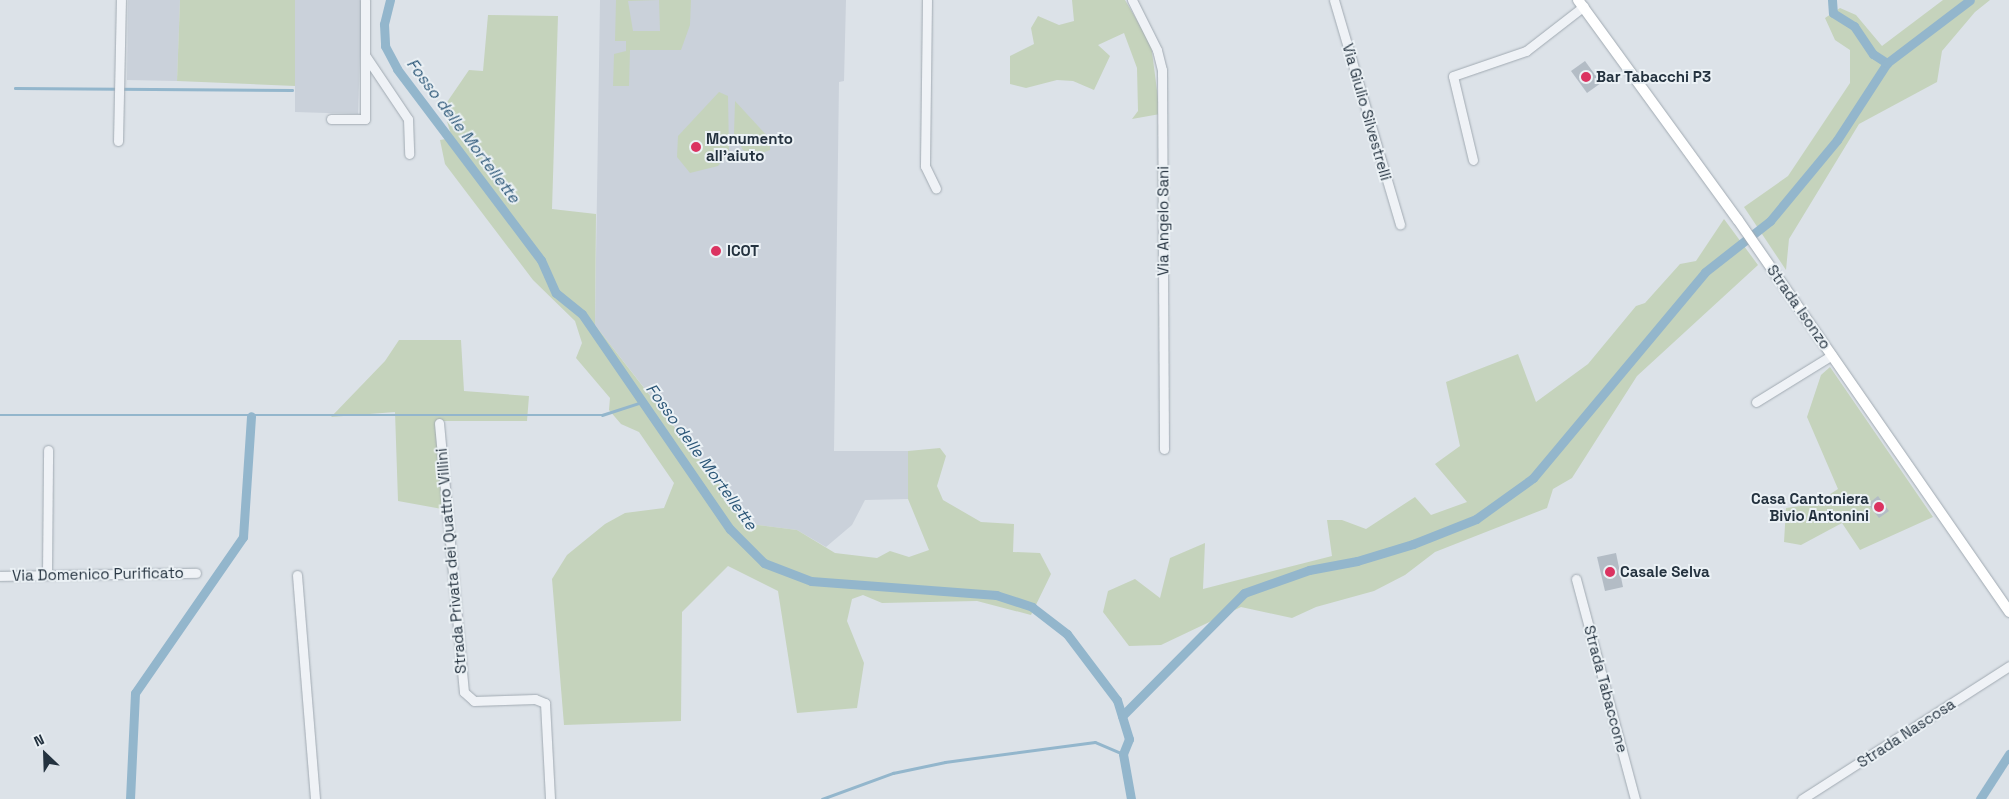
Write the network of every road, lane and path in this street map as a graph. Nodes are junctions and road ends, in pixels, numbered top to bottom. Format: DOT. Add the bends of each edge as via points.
graph roads {
  1 [pos="121,0"];
  2 [pos="366,0"];
  3 [pos="928,0"];
  4 [pos="1132,0"];
  5 [pos="1334,0"];
  6 [pos="1581,2"];
  7 [pos="365,54"];
  8 [pos="331,118"];
  9 [pos="118,141"];
  10 [pos="409,154"];
  11 [pos="1473,160"];
  12 [pos="936,189"];
  13 [pos="1400,224"];
  14 [pos="1832,355"];
  15 [pos="1756,402"];
  16 [pos="439,423"];
  17 [pos="1164,449"];
  18 [pos="48,450"];
  19 [pos="196,573"];
  20 [pos="47,575"];
  21 [pos="297,575"];
  22 [pos="0,576"];
  23 [pos="1576,579"];
  24 [pos="2009,612"];
  25 [pos="2009,666"];
  26 [pos="315,799"];
  27 [pos="550,799"];
  28 [pos="1635,799"];
  29 [pos="1802,799"];
  1 -- 9 [label="street"];
  2 -- 7 [label="street"];
  3 -- 12 [label="street" via="925,166"];
  4 -- 17 [label="street, Via Angelo Sani" via="1155,44 1162,70"];
  5 -- 13 [label="street, Via Giulio Silvestrelli"];
  6 -- 11 [label="street" via="1526,51 1453,76"];
  6 -- 14 [label="main road, Strada Isonzo"];
  7 -- 8 [label="street" via="365,119"];
  7 -- 10 [label="street" via="408,119"];
  14 -- 15 [label="street"];
  14 -- 24 [label="main road, Strada Isonzo"];
  16 -- 27 [label="street, Strada Privata dei Quattro Villini" via="463,689 467,698 538,699 546,703"];
  18 -- 20 [label="street"];
  19 -- 20 [label="street, Via Domenico Purificato"];
  20 -- 22 [label="street, Via Domenico Purificato"];
  21 -- 26 [label="street"];
  23 -- 28 [label="street, Strada Tabaccone"];
  25 -- 29 [label="street, Strada Nascosa"];
}
